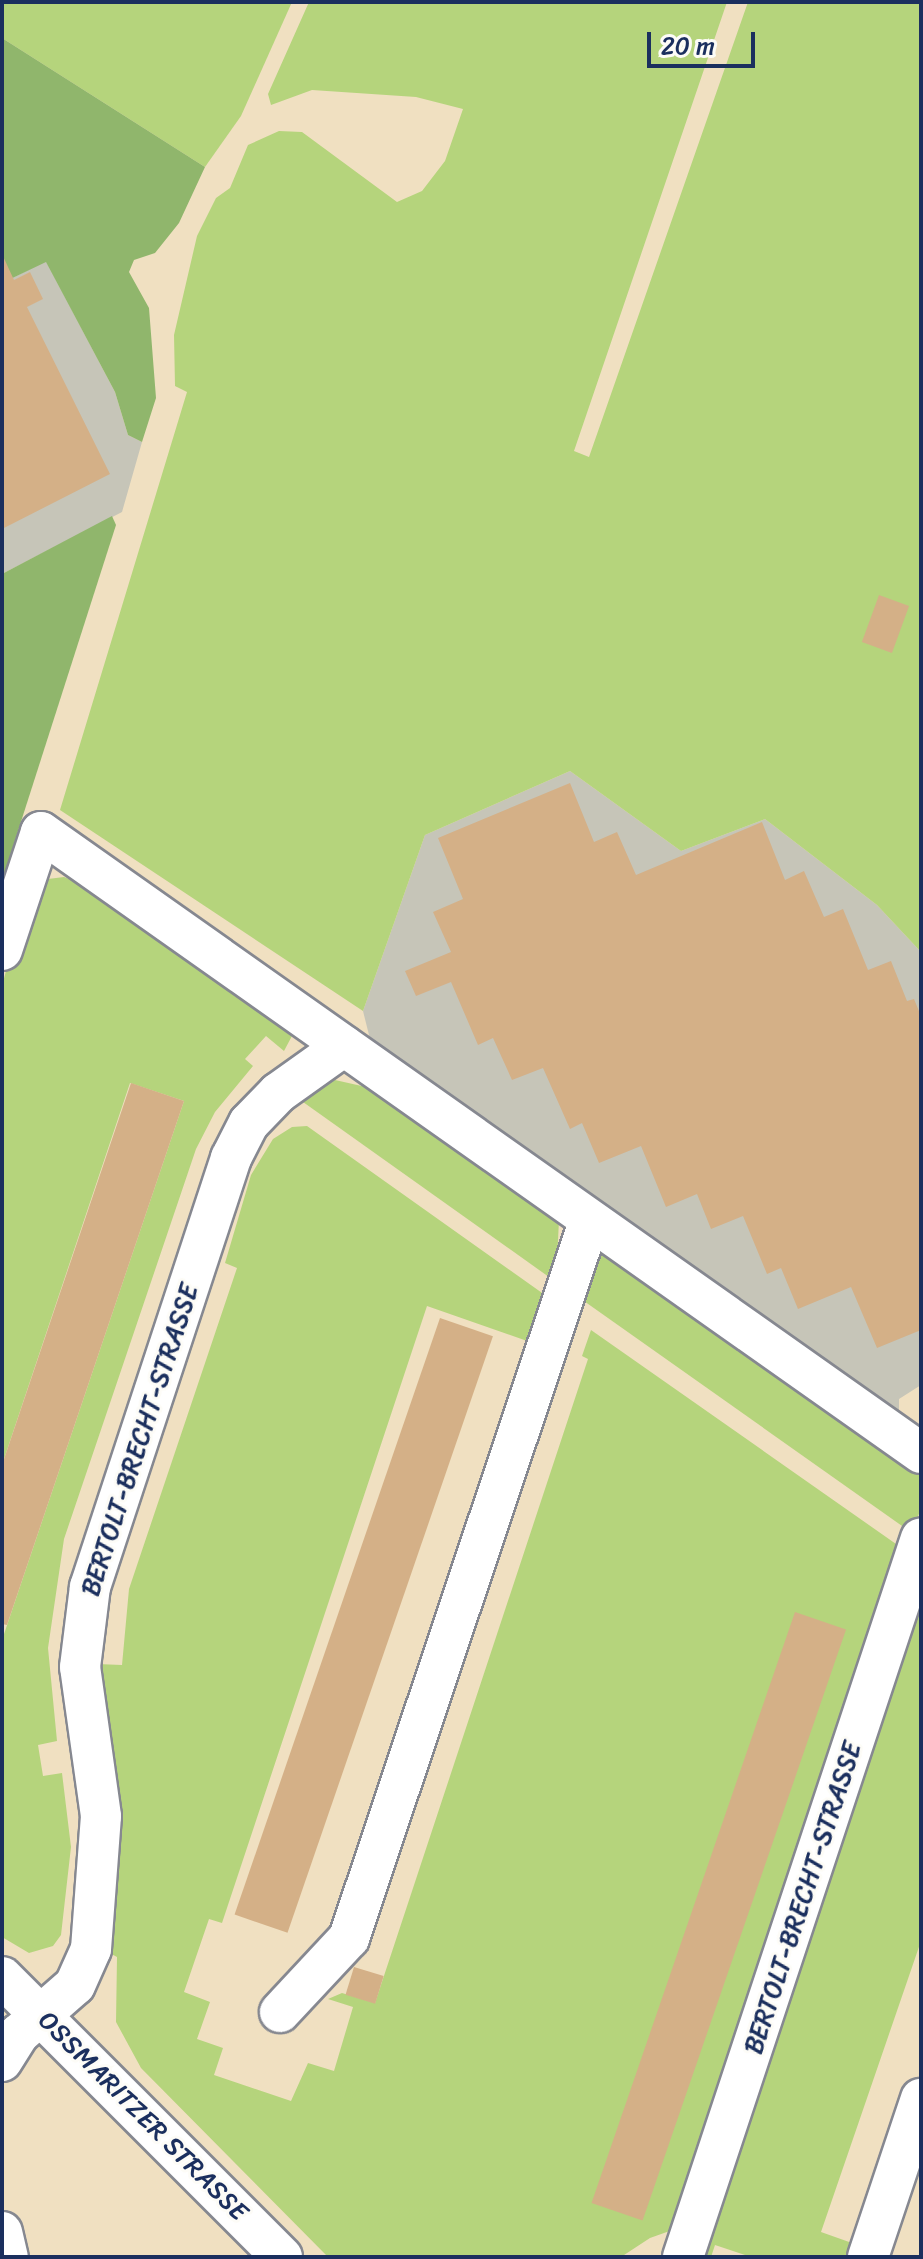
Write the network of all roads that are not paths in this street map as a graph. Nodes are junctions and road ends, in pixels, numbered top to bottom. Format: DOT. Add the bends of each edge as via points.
graph roads {
  1 [pos="2,950"];
  2 [pos="344,1046"];
  3 [pos="589,1222"];
  4 [pos="921,1453"];
  5 [pos="921,1538"];
  6 [pos="2,1977"];
  7 [pos="280,2012"];
  8 [pos="42,2015"];
  9 [pos="2,2061"];
  10 [pos="921,2099"];
  11 [pos="2,2232"];
  12 [pos="8,2257"];
  13 [pos="282,2257"];
  14 [pos="683,2257"];
  15 [pos="868,2257"];
  1 -- 2 [label="street" via="41,832"];
  2 -- 3 [label="street"];
  2 -- 8 [label="street, BERTOLT-BRECHT-STRASSE" via="278,1093 249,1123 231,1158 90,1587 80,1667 101,1816 91,1949 75,1985"];
  3 -- 4 [label="street"];
  3 -- 7 [label="street" via="349,1938"];
  5 -- 14 [label="street, BERTOLT-BRECHT-STRASSE"];
  6 -- 8 [label="street, OSSMARITZER STRASSE"];
  8 -- 9 [label="street, BERTOLT-BRECHT-STRASSE" via="19,2034"];
  8 -- 13 [label="street, OSSMARITZER STRASSE"];
  10 -- 15 [label="street"];
  11 -- 12 [label="street"];
}
